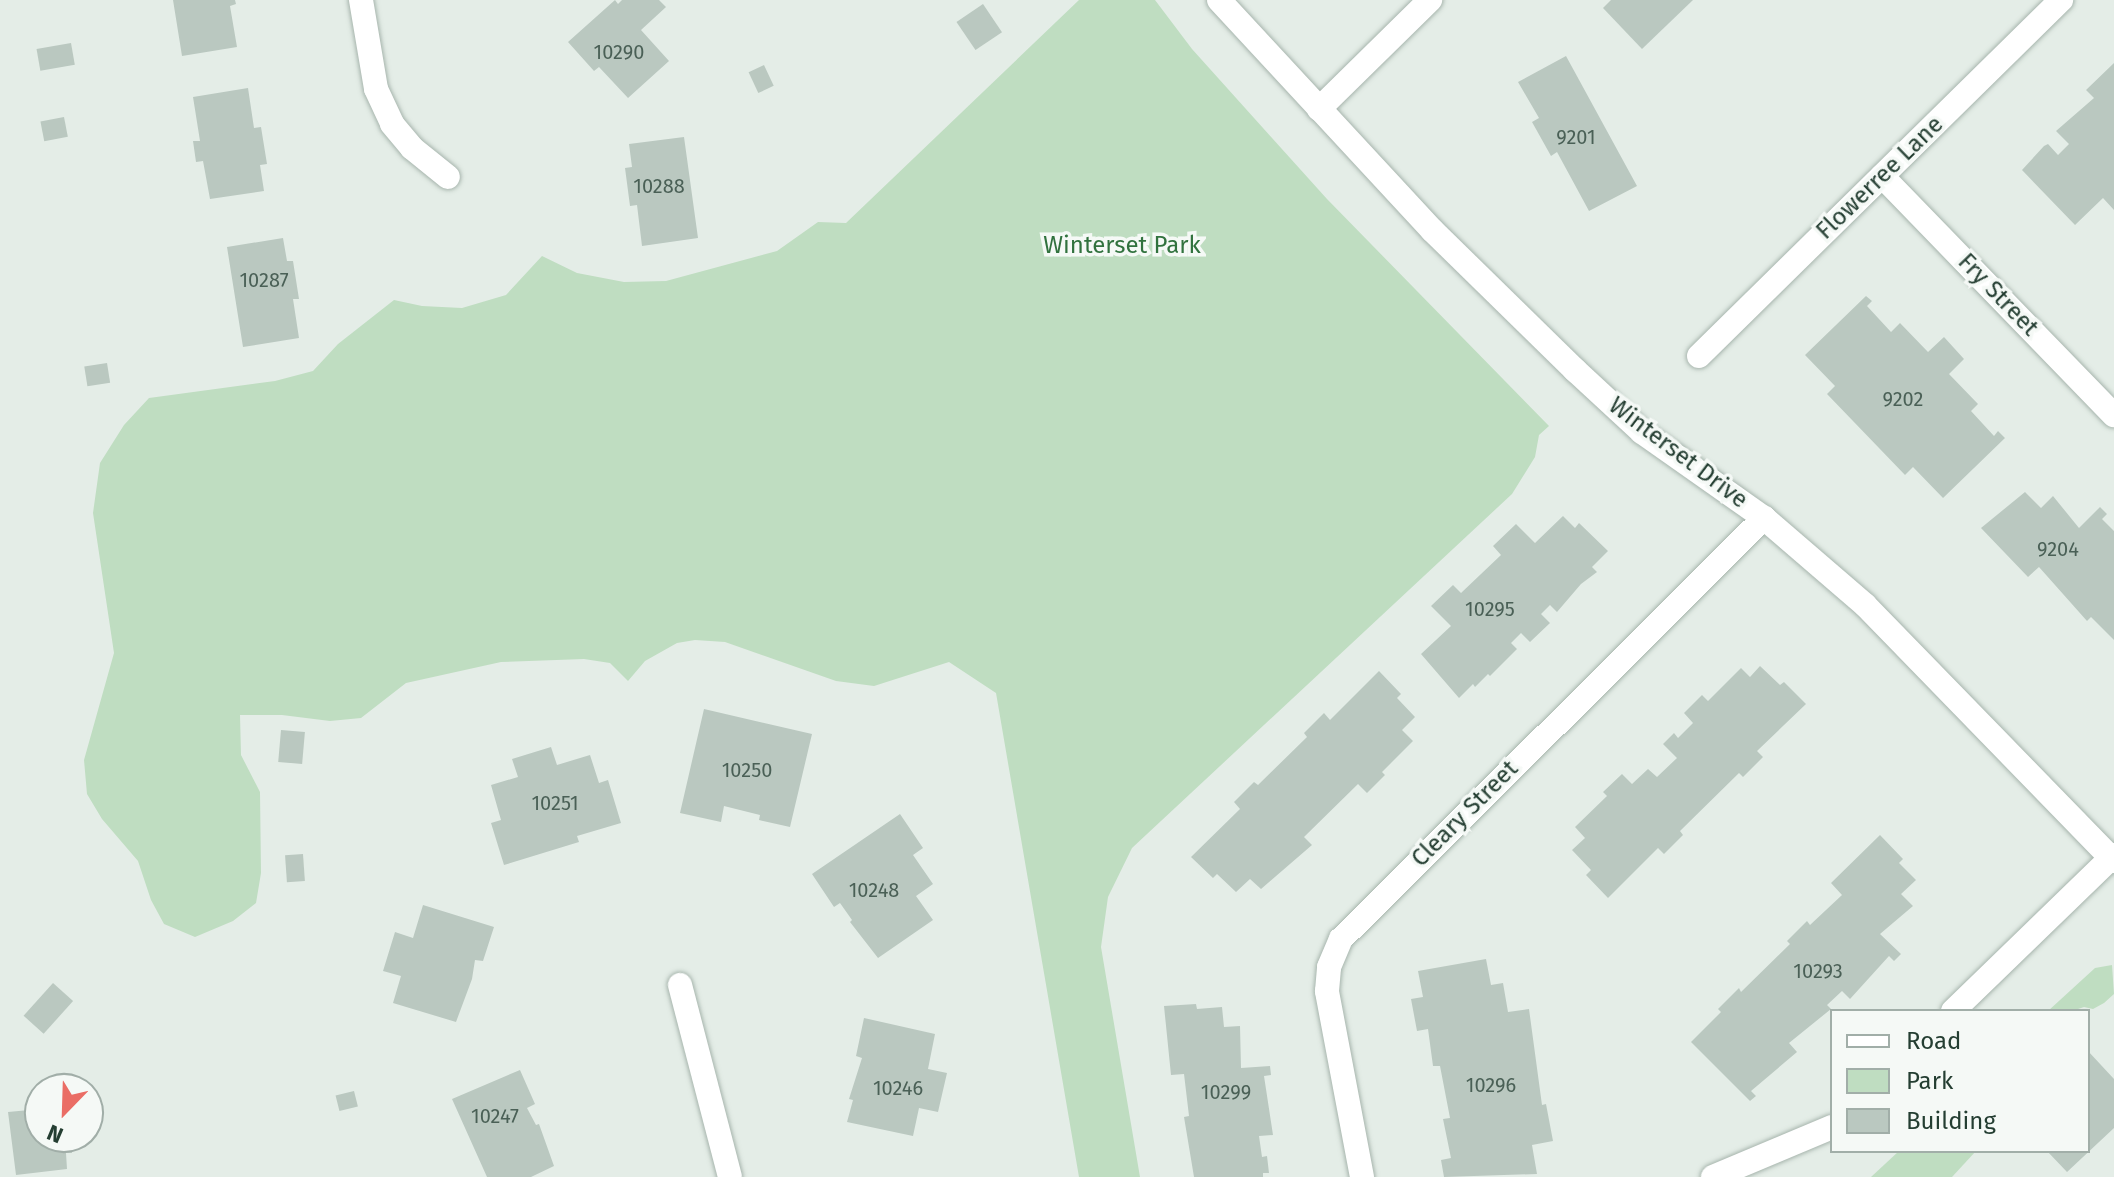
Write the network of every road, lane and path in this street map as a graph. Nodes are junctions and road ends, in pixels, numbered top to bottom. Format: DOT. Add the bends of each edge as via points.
graph roads {
  1 [pos="361,0"];
  2 [pos="1219,0"];
  3 [pos="1430,0"];
  4 [pos="2061,0"];
  5 [pos="1319,109"];
  6 [pos="1882,176"];
  7 [pos="448,177"];
  8 [pos="1699,356"];
  9 [pos="2114,415"];
  10 [pos="1764,518"];
  11 [pos="2113,858"];
  12 [pos="680,985"];
  13 [pos="1955,1009"];
  14 [pos="1830,1128"];
  15 [pos="730,1177"];
  16 [pos="1362,1177"];
  17 [pos="1713,1177"];
  1 -- 7 [label="street" via="376,89 392,124"];
  2 -- 5 [label="street, Winterset Drive"];
  3 -- 5 [label="street"];
  4 -- 6 [label="street, Flowerree Lane"];
  5 -- 10 [label="street, Winterset Drive" via="1433,231 1630,421"];
  6 -- 8 [label="street, Flowerree Lane"];
  6 -- 9 [label="street, Fry Street"];
  10 -- 11 [label="street, Winterset Drive" via="1865,605"];
  10 -- 16 [label="street, Cleary Street" via="1337,946 1327,991"];
  11 -- 13 [label="street"];
  12 -- 15 [label="street"];
  14 -- 17 [label="street"];
}
